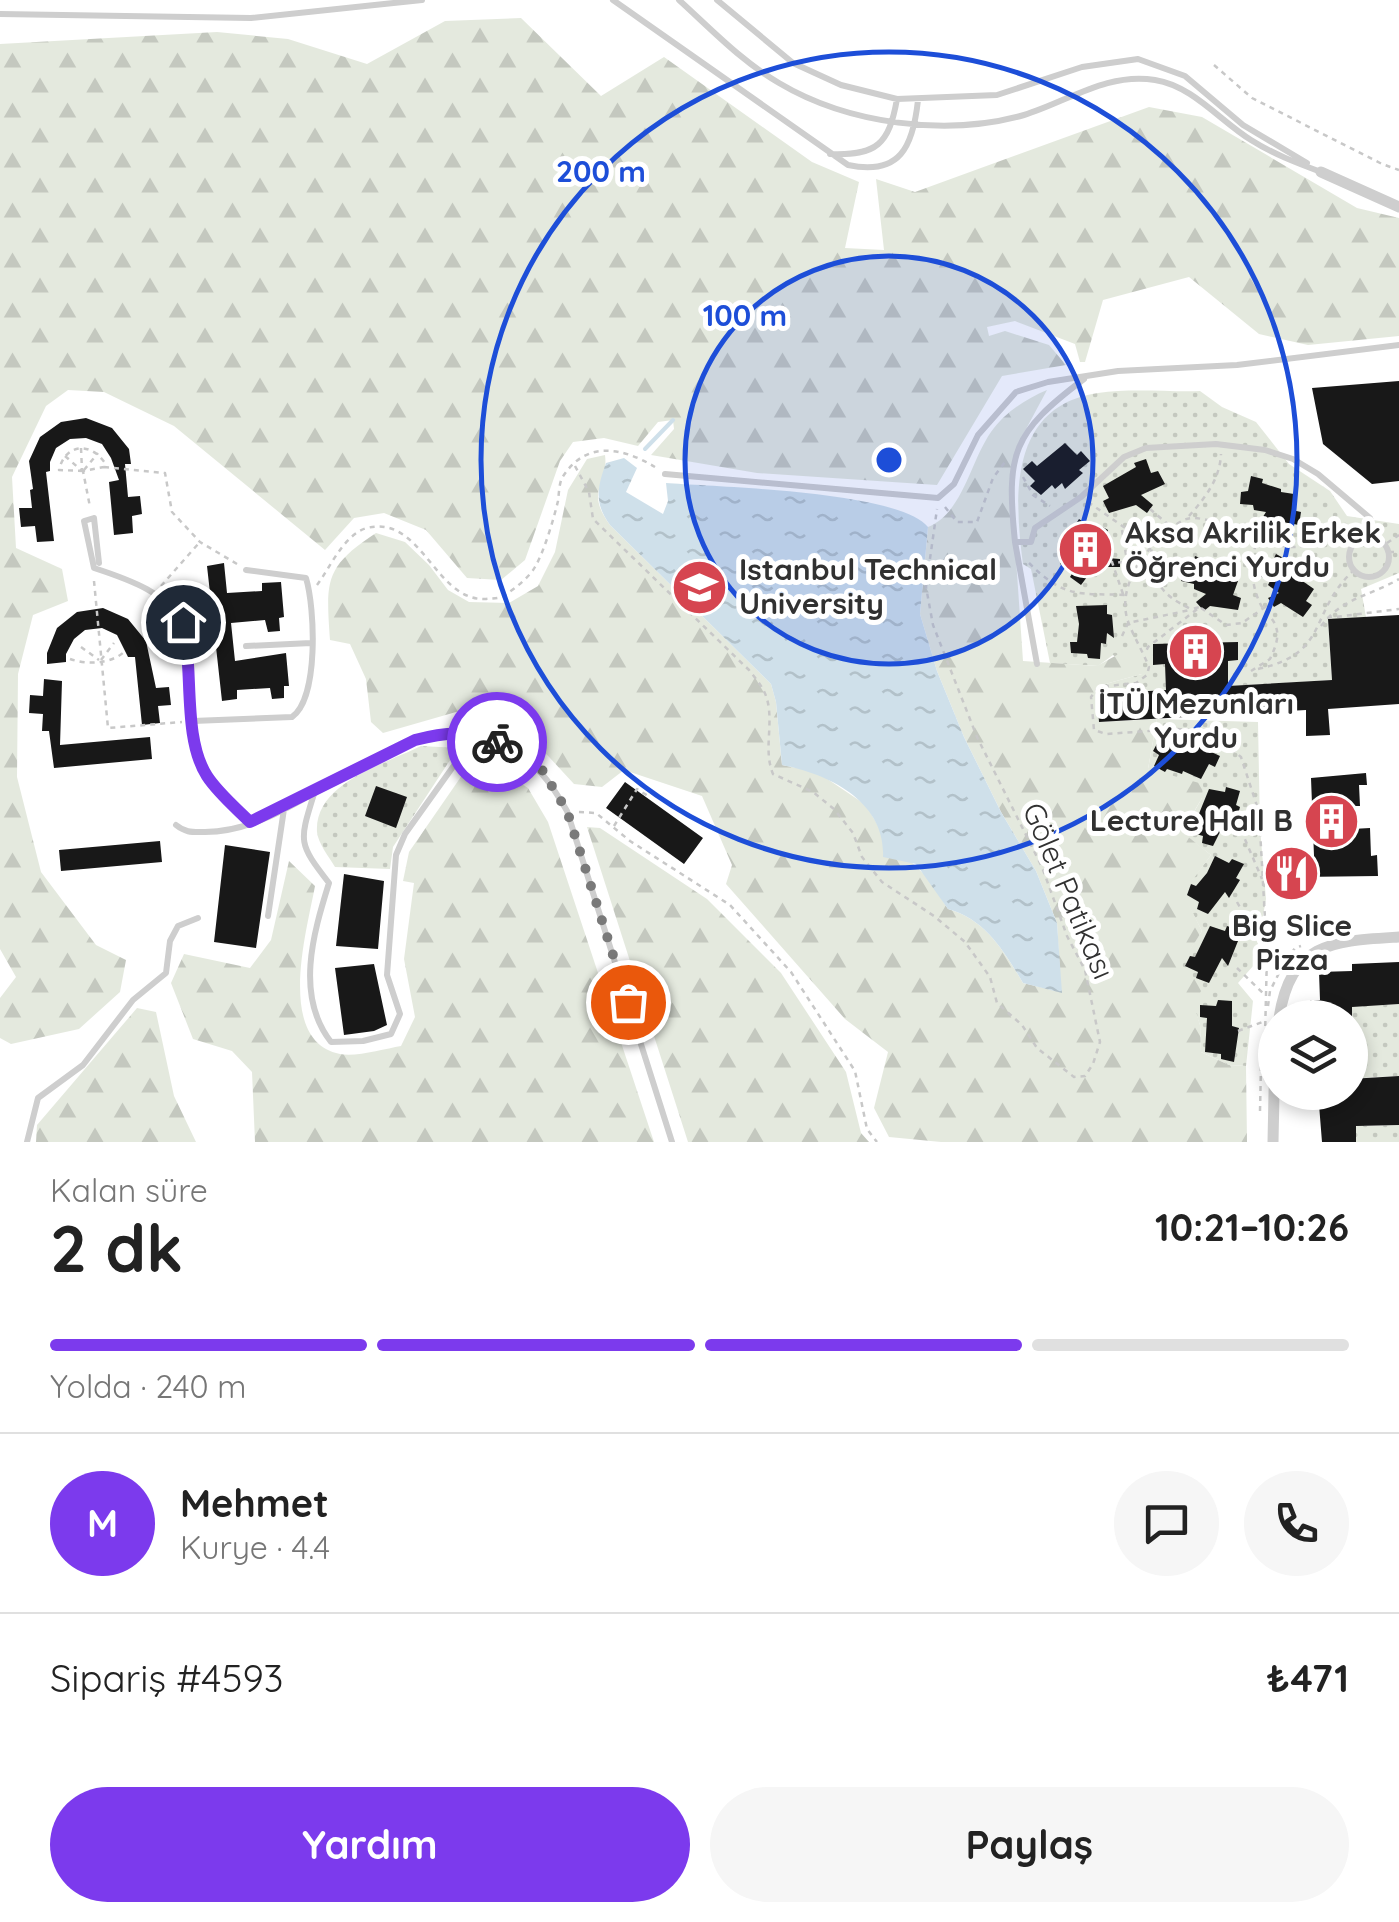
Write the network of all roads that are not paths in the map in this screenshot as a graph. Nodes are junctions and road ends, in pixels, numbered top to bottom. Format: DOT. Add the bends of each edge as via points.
graph roads {
  1 [pos="422,0"];
  2 [pos="613,0"];
  3 [pos="679,0"];
  4 [pos="717,0"];
  5 [pos="0,14"];
  6 [pos="897,99"];
  7 [pos="918,100"];
  8 [pos="893,122"];
  9 [pos="915,125"];
  10 [pos="829,154"];
  11 [pos="1321,172"];
  12 [pos="1399,207"];
  13 [pos="1399,345"];
  14 [pos="1085,378"];
  15 [pos="665,474"];
  16 [pos="1377,538"];
  17 [pos="1015,542"];
  18 [pos="96,565"];
  19 [pos="246,570"];
  20 [pos="311,643"];
  21 [pos="246,646"];
  22 [pos="1037,664"];
  23 [pos="193,720"];
  24 [pos="475,736"];
  25 [pos="315,792"];
  26 [pos="284,808"];
  27 [pos="250,822"];
  28 [pos="176,825"];
  29 [pos="268,916"];
  30 [pos="198,918"];
  31 [pos="1399,937"];
  32 [pos="1282,1000"];
  33 [pos="1272,1110"];
  34 [pos="26,1142"];
  35 [pos="672,1142"];
  36 [pos="1273,1142"];
  1 -- 5 [label="lane" via="251,18"];
  2 -- 10 [label="lane"];
  3 -- 8 [label="lane" via="781,85"];
  4 -- 6 [label="lane" via="793,62 841,85"];
  6 -- 7 [label="lane"];
  6 -- 8 [label="lane"];
  7 -- 9 [label="lane"];
  7 -- 11 [label="lane" via="997,95 1082,67 1138,59 1185,76 1243,125"];
  8 -- 9 [label="lane"];
  8 -- 10 [label="lane" via="872,150"];
  9 -- 10 [label="lane" via="904,150 883,166 868,169"];
  9 -- 11 [label="lane" via="1001,120 1106,82 1155,80 1179,88 1252,140"];
  11 -- 12 [label="street"];
  13 -- 14 [label="lane"];
  14 -- 15 [label="lane" via="1016,392 978,435 954,484 938,498"];
  14 -- 17 [label="lane" via="1044,409 1018,444 1011,500"];
  16 -- 16 [label="lane" via="1387,548 1388,566 1365,577 1354,570 1349,552 1362,538"];
  16 -- 17 [label="lane" via="1370,518 1306,466 1266,450 1216,444 1146,448 1124,457 1035,528 1031,542"];
  17 -- 22 [label="lane"];
  18 -- 18 [label="lane" via="94,518 84,522"];
  18 -- 23 [label="lane" via="164,599 183,622"];
  19 -- 20 [label="lane" via="306,578"];
  20 -- 21 [label="lane"];
  20 -- 23 [label="lane" via="308,695 292,717"];
  23 -- 27 [label="lane" via="208,778"];
  24 -- 25 [label="lane" via="442,733 415,740"];
  24 -- 25 [label="lane" via="396,855 387,975 400,1014 391,1034 331,1042 319,1028 311,945 329,883 304,850"];
  24 -- 35 [label="lane" via="541,768 567,811"];
  25 -- 26 [label="lane"];
  26 -- 27 [label="lane"];
  26 -- 29 [label="lane"];
  27 -- 28 [label="lane" via="215,832"];
  30 -- 34 [label="lane" via="178,926 166,973 133,1000 83,1064 38,1098"];
  31 -- 32 [label="street" via="1326,945 1296,969"];
  33 -- 36 [label="street"];
}
